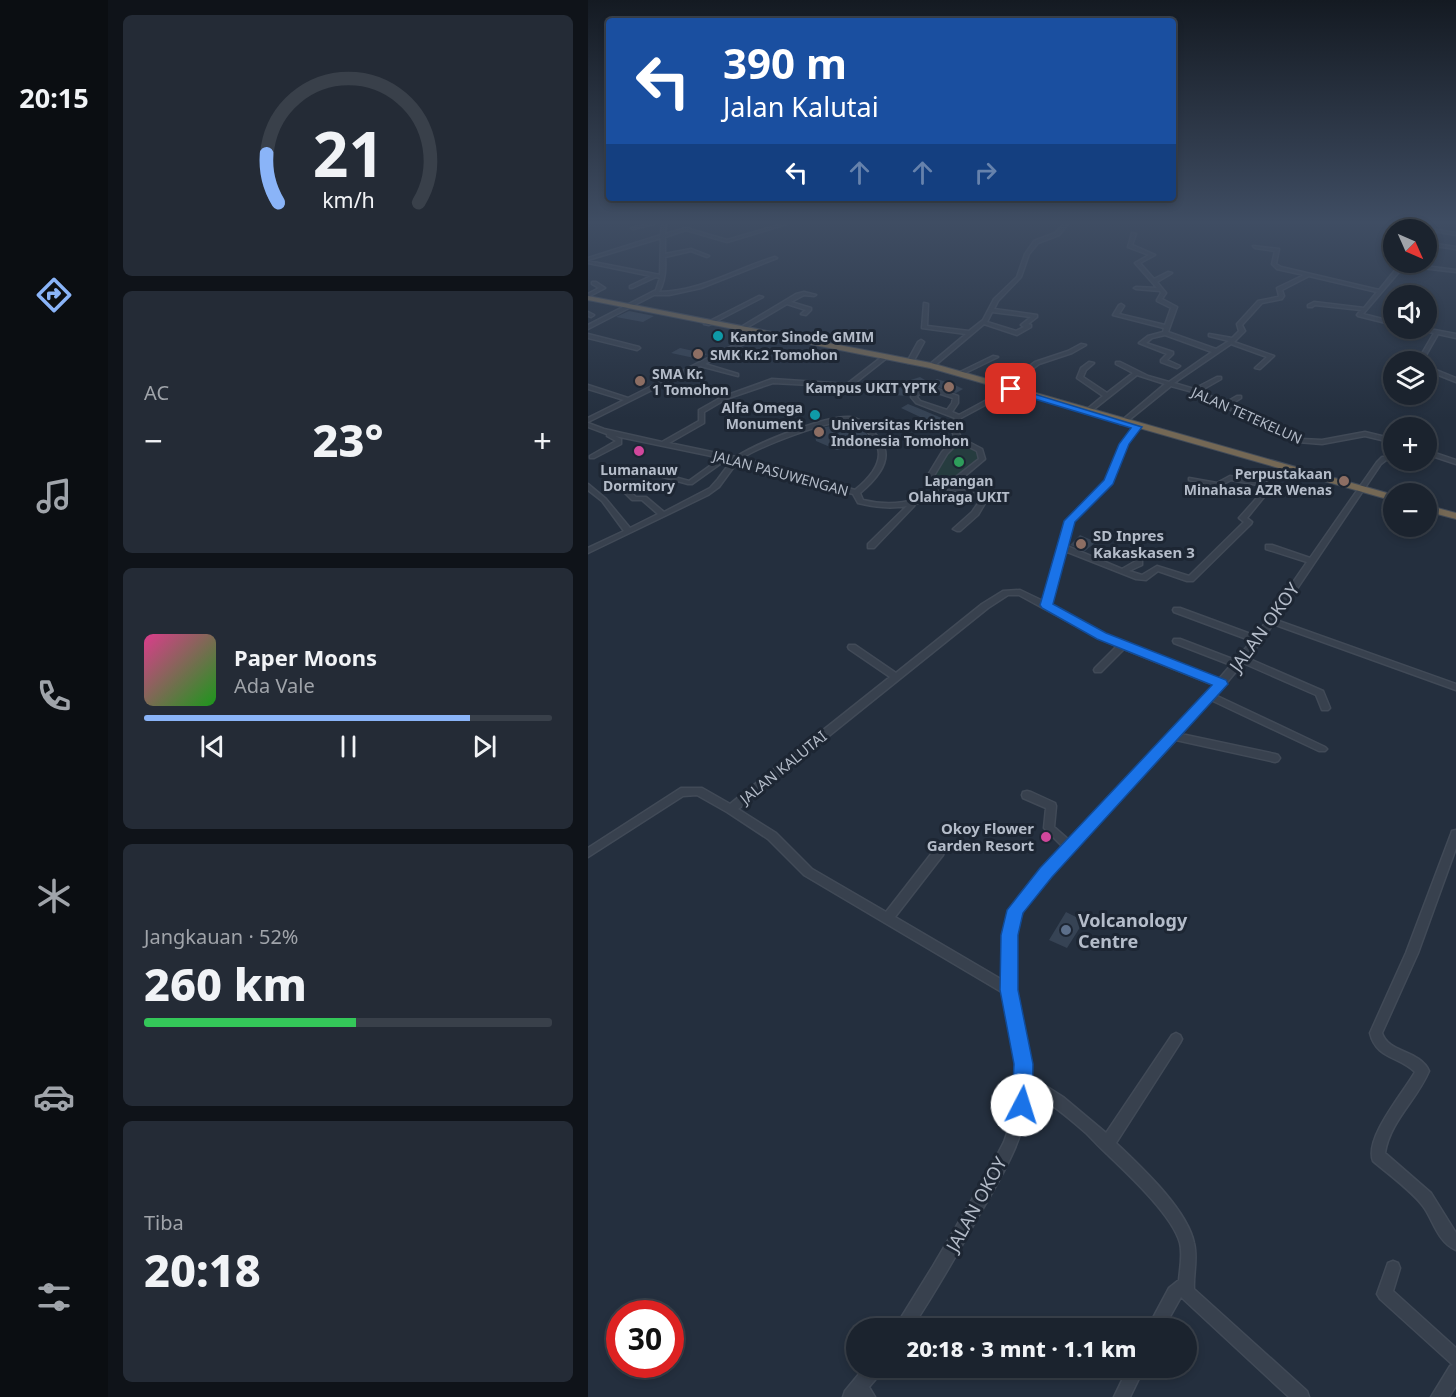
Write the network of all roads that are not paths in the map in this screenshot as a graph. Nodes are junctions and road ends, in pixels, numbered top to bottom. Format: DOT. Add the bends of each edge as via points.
graph roads {
  1 [pos="601,289"];
  2 [pos="659,289"];
  3 [pos="691,289"];
  4 [pos="1007,289"];
  5 [pos="1151,289"];
  6 [pos="1279,289"];
  7 [pos="1373,289"];
  8 [pos="1161,290"];
  9 [pos="1380,291"];
  10 [pos="656,294"];
  11 [pos="814,295"];
  12 [pos="588,297"];
  13 [pos="761,297"];
  14 [pos="787,302"];
  15 [pos="926,304"];
  16 [pos="1121,306"];
  17 [pos="1310,306"];
  18 [pos="627,308"];
  19 [pos="1363,309"];
  20 [pos="992,310"];
  21 [pos="804,314"];
  22 [pos="1383,321"];
  23 [pos="983,322"];
  24 [pos="707,324"];
  25 [pos="588,327"];
  26 [pos="739,330"];
  27 [pos="1165,330"];
  28 [pos="762,333"];
  29 [pos="970,333"];
  30 [pos="1437,334"];
  31 [pos="588,336"];
  32 [pos="1210,336"];
  33 [pos="1456,336"];
  34 [pos="1231,341"];
  35 [pos="921,342"];
  36 [pos="1083,345"];
  37 [pos="637,348"];
  38 [pos="1215,351"];
  39 [pos="885,357"];
  40 [pos="995,357"];
  41 [pos="910,362"];
  42 [pos="1091,363"];
  43 [pos="1118,363"];
  44 [pos="700,364"];
  45 [pos="931,366"];
  46 [pos="1178,366"];
  47 [pos="1258,368"];
  48 [pos="1437,372"];
  49 [pos="1136,373"];
  50 [pos="959,374"];
  51 [pos="736,375"];
  52 [pos="1220,378"];
  53 [pos="1456,380"];
  54 [pos="1171,384"];
  55 [pos="588,387"];
  56 [pos="1008,388"];
  57 [pos="1196,391"];
  58 [pos="1106,395"];
  59 [pos="1239,397"];
  60 [pos="627,399"];
  61 [pos="1226,405"];
  62 [pos="1087,412"];
  63 [pos="948,413"];
  64 [pos="959,417"];
  65 [pos="588,420"];
  66 [pos="1122,423"];
  67 [pos="588,425"];
  68 [pos="864,425"];
  69 [pos="1137,427"];
  70 [pos="602,431"];
  71 [pos="870,431"];
  72 [pos="1383,438"];
  73 [pos="958,439"];
  74 [pos="664,443"];
  75 [pos="1437,456"];
  76 [pos="592,457"];
  77 [pos="726,457"];
  78 [pos="737,459"];
  79 [pos="1383,459"];
  80 [pos="1456,462"];
  81 [pos="1286,467"];
  82 [pos="645,471"];
  83 [pos="1191,479"];
  84 [pos="1267,485"];
  85 [pos="588,486"];
  86 [pos="621,486"];
  87 [pos="947,486"];
  88 [pos="1361,489"];
  89 [pos="856,493"];
  90 [pos="1383,495"];
  91 [pos="912,505"];
  92 [pos="1437,511"];
  93 [pos="663,515"];
  94 [pos="1456,516"];
  95 [pos="957,529"];
  96 [pos="629,532"];
  97 [pos="871,546"];
  98 [pos="1063,547"];
  99 [pos="1269,547"];
  100 [pos="588,551"];
  101 [pos="1311,561"];
  102 [pos="1139,563"];
  103 [pos="1122,572"];
  104 [pos="1046,605"];
  105 [pos="1177,610"];
  106 [pos="1272,621"];
  107 [pos="1258,640"];
  108 [pos="1177,641"];
  109 [pos="1123,645"];
  110 [pos="852,647"];
  111 [pos="1239,662"];
  112 [pos="1098,670"];
  113 [pos="896,677"];
  114 [pos="1221,684"];
  115 [pos="1456,687"];
  116 [pos="1210,696"];
  117 [pos="1325,708"];
  118 [pos="1174,736"];
  119 [pos="1322,749"];
  120 [pos="1275,758"];
  121 [pos="1027,795"];
  122 [pos="731,809"];
  123 [pos="1456,834"];
  124 [pos="1070,847"];
  125 [pos="939,852"];
  126 [pos="588,853"];
  127 [pos="889,917"];
  128 [pos="1009,990"];
  129 [pos="1176,1039"];
  130 [pos="1024,1080"];
  131 [pos="1106,1145"];
  132 [pos="1456,1243"];
  133 [pos="1393,1268"];
  134 [pos="1186,1284"];
  135 [pos="909,1318"];
  136 [pos="1161,1318"];
  137 [pos="1456,1359"];
  138 [pos="1456,1372"];
  139 [pos="868,1378"];
  140 [pos="1131,1378"];
  141 [pos="859,1394"];
  142 [pos="1122,1397"];
  143 [pos="1301,1397"];
  144 [pos="1439,1397"];
  1 -- 12 [label="street"];
  2 -- 10 [label="street"];
  3 -- 10 [label="street"];
  4 -- 20 [label="street"];
  5 -- 8 [label="street"];
  6 -- 34 [label="street" via="1282,296 1260,302 1239,325 1242,332"];
  7 -- 9 [label="street"];
  8 -- 27 [label="street" via="1164,294 1159,300 1174,307"];
  9 -- 19 [label="street"];
  10 -- 18 [label="street"];
  11 -- 14 [label="street" via="802,293"];
  12 -- 18 [label="highway"];
  13 -- 24 [label="street"];
  14 -- 21 [label="street" via="810,309"];
  14 -- 26 [label="street"];
  15 -- 29 [label="street" via="924,327"];
  16 -- 27 [label="street" via="1116,315"];
  17 -- 19 [label="street" via="1314,303"];
  18 -- 24 [label="highway"];
  18 -- 25 [label="street"];
  19 -- 22 [label="street" via="1360,315"];
  20 -- 23 [label="street"];
  20 -- 23 [label="street" via="1035,316 1024,325 1029,326 1017,333"];
  23 -- 29 [label="street"];
  24 -- 26 [label="highway"];
  26 -- 28 [label="highway"];
  27 -- 38 [label="street"];
  27 -- 46 [label="street" via="1142,343 1171,353 1163,361"];
  28 -- 39 [label="highway"];
  28 -- 44 [label="street"];
  29 -- 45 [label="street"];
  30 -- 33 [label="street"];
  31 -- 37 [label="street"];
  32 -- 34 [label="street"];
  34 -- 38 [label="street"];
  34 -- 47 [label="street" via="1271,356"];
  35 -- 41 [label="street"];
  36 -- 56 [label="street" via="1037,363"];
  38 -- 54 [label="street"];
  39 -- 41 [label="highway"];
  39 -- 74 [label="street" via="848,386 772,381 724,398 701,411 702,422"];
  40 -- 50 [label="street"];
  41 -- 45 [label="highway"];
  42 -- 58 [label="street" via="1080,378"];
  43 -- 49 [label="street, JALAN TETEKELUN"];
  44 -- 51 [label="street"];
  44 -- 60 [label="street"];
  45 -- 50 [label="highway"];
  48 -- 53 [label="street"];
  49 -- 54 [label="street, JALAN TETEKELUN"];
  49 -- 58 [label="street"];
  50 -- 56 [label="highway"];
  52 -- 57 [label="street"];
  54 -- 57 [label="street, JALAN TETEKELUN"];
  54 -- 66 [label="street"];
  55 -- 60 [label="street"];
  56 -- 62 [label="highway"];
  56 -- 64 [label="street"];
  57 -- 61 [label="street, JALAN TETEKELUN"];
  58 -- 62 [label="street"];
  59 -- 61 [label="street"];
  60 -- 65 [label="street"];
  61 -- 72 [label="street, JALAN TETEKELUN" via="1306,443 1365,434"];
  62 -- 66 [label="highway"];
  63 -- 63 [label="street" via="956,397 929,388 915,394 915,400"];
  63 -- 64 [label="street"];
  64 -- 73 [label="street" via="952,428"];
  66 -- 69 [label="highway"];
  67 -- 70 [label="street, JALAN PASUWENGAN"];
  68 -- 78 [label="street" via="842,419 777,440"];
  69 -- 81 [label="highway"];
  69 -- 98 [label="street" via="1124,444 1109,482 1070,521"];
  70 -- 74 [label="street, JALAN PASUWENGAN"];
  70 -- 76 [label="street" via="620,442"];
  71 -- 89 [label="street" via="881,456 873,476"];
  73 -- 87 [label="street" via="944,453 928,480"];
  73 -- 87 [label="street, JALAN PASUWENGAN" via="980,450 982,459"];
  74 -- 77 [label="street, JALAN PASUWENGAN"];
  75 -- 80 [label="street"];
  77 -- 78 [label="street, JALAN PASUWENGAN"];
  77 -- 82 [label="street" via="690,483"];
  78 -- 89 [label="street, JALAN PASUWENGAN"];
  78 -- 93 [label="street" via="714,489"];
  79 -- 88 [label="street, JALAN OKOY"];
  81 -- 84 [label="street"];
  81 -- 88 [label="highway"];
  83 -- 84 [label="street" via="1218,485 1230,478"];
  84 -- 103 [label="street" via="1243,518 1248,522 1192,579 1157,568 1143,579"];
  85 -- 96 [label="street"];
  86 -- 93 [label="street" via="634,499 647,500"];
  87 -- 91 [label="street, JALAN PASUWENGAN"];
  87 -- 95 [label="street" via="985,498"];
  88 -- 90 [label="highway"];
  88 -- 101 [label="street, JALAN OKOY"];
  89 -- 91 [label="street, JALAN PASUWENGAN" via="860,502 872,506"];
  91 -- 97 [label="street"];
  92 -- 94 [label="highway"];
  93 -- 96 [label="street"];
  96 -- 100 [label="street"];
  98 -- 103 [label="street"];
  98 -- 104 [label="street"];
  99 -- 101 [label="street"];
  101 -- 106 [label="street, JALAN OKOY"];
  102 -- 103 [label="street"];
  104 -- 109 [label="street, JALAN KALUTAI" via="1083,628"];
  104 -- 113 [label="street, JALAN KALUTAI" via="1017,591 1006,593"];
  105 -- 107 [label="street"];
  106 -- 107 [label="street, JALAN OKOY"];
  106 -- 115 [label="street"];
  107 -- 111 [label="street, JALAN OKOY"];
  108 -- 111 [label="street"];
  109 -- 112 [label="street"];
  109 -- 114 [label="street, JALAN KALUTAI"];
  110 -- 113 [label="street"];
  111 -- 114 [label="street, JALAN OKOY"];
  111 -- 117 [label="street" via="1320,693"];
  113 -- 122 [label="street, JALAN KALUTAI"];
  114 -- 116 [label="street, JALAN OKOY"];
  116 -- 118 [label="street, JALAN OKOY"];
  116 -- 119 [label="street"];
  118 -- 120 [label="street"];
  118 -- 124 [label="street, JALAN OKOY"];
  121 -- 124 [label="street" via="1051,806 1049,828"];
  122 -- 126 [label="street" via="698,791 685,790"];
  122 -- 127 [label="street, JALAN KALUTAI" via="772,836 808,872"];
  123 -- 132 [label="street" via="1412,952 1376,1033 1380,1044 1418,1064 1423,1071 1387,1128 1378,1156 1426,1198 1439,1225"];
  124 -- 128 [label="street, JALAN OKOY" via="1026,895 1012,918"];
  125 -- 127 [label="street"];
  127 -- 128 [label="street, JALAN KALUTAI"];
  128 -- 130 [label="street, JALAN OKOY"];
  129 -- 131 [label="street"];
  130 -- 131 [label="street" via="1063,1104"];
  130 -- 135 [label="street, JALAN OKOY" via="1022,1105 1008,1146 957,1241"];
  131 -- 134 [label="street" via="1157,1194 1179,1222 1189,1252"];
  133 -- 137 [label="street" via="1385,1294"];
  134 -- 136 [label="street" via="1174,1293"];
  134 -- 143 [label="street" via="1187,1293 1200,1306"];
  138 -- 144 [label="street"];
  139 -- 141 [label="street"];
  140 -- 142 [label="street"];
}
